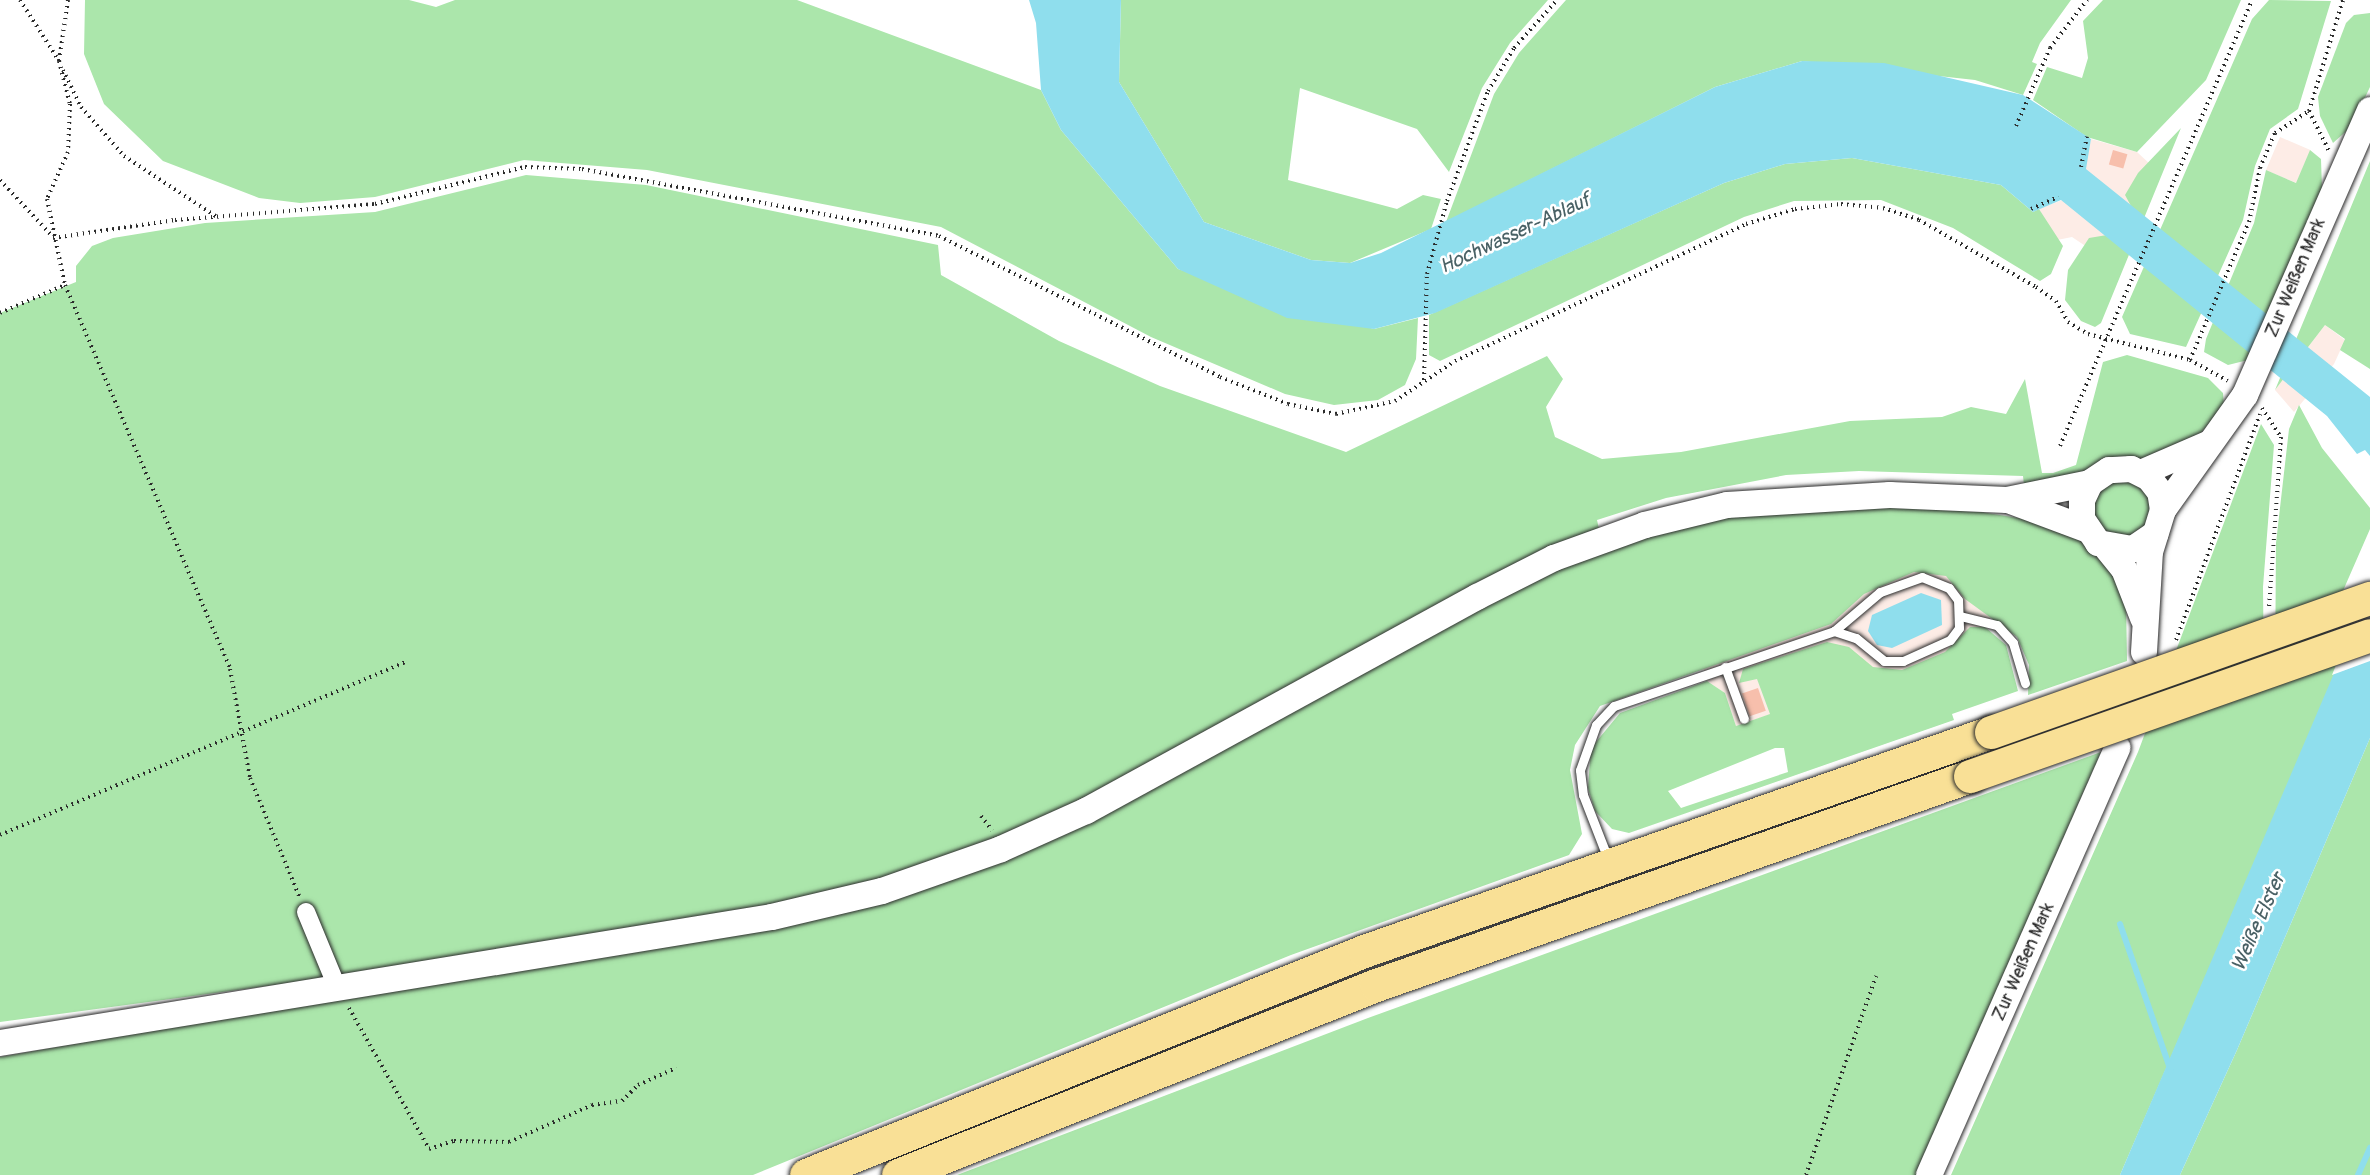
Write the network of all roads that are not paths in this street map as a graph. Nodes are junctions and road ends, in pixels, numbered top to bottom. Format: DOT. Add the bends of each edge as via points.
graph roads {
  1 [pos="2370,110"];
  2 [pos="2213,441"];
  3 [pos="2141,473"];
  4 [pos="2090,483"];
  5 [pos="2007,500"];
  6 [pos="2163,510"];
  7 [pos="2086,529"];
  8 [pos="2155,534"];
  9 [pos="2106,547"];
  10 [pos="2370,598"];
  11 [pos="1960,616"];
  12 [pos="2146,625"];
  13 [pos="1834,630"];
  14 [pos="2370,635"];
  15 [pos="2144,652"];
  16 [pos="1725,667"];
  17 [pos="2025,683"];
  18 [pos="1744,719"];
  19 [pos="2117,748"];
  20 [pos="1611,866"];
  21 [pos="306,912"];
  22 [pos="337,987"];
  23 [pos="7,1038"];
  24 [pos="807,1175"];
  25 [pos="898,1175"];
  26 [pos="1929,1175"];
  1 -- 2 [label="main road, Zur Weißen Mark" via="2245,395"];
  2 -- 3 [label="main road"];
  2 -- 6 [label="main road, Zur Weißen Mark"];
  3 -- 4 [label="main road" via="2109,470"];
  3 -- 6 [label="main road" via="2160,492"];
  4 -- 5 [label="main road"];
  4 -- 7 [label="main road" via="2082,500"];
  5 -- 7 [label="main road"];
  5 -- 22 [label="main road" via="1890,495 1786,499 1727,505 1645,525 1545,563 1136,786 940,872 772,917"];
  6 -- 8 [label="main road, Zur Weißen Mark"];
  7 -- 9 [label="main road, Zur Weißen Mark"];
  8 -- 9 [label="main road" via="2133,549"];
  8 -- 12 [label="main road, Zur Weißen Mark"];
  9 -- 12 [label="main road, Zur Weißen Mark" via="2124,569"];
  10 -- 20 [label="highway, bridge"];
  11 -- 13 [label="lane" via="1950,640 1903,660 1884,661 1856,638"];
  11 -- 13 [label="lane" via="1949,588 1922,577 1880,592"];
  11 -- 17 [label="lane" via="1997,625 2013,643"];
  12 -- 15 [label="main road, Zur Weißen Mark"];
  13 -- 16 [label="lane"];
  14 -- 25 [label="highway, bridge" via="1377,985"];
  16 -- 18 [label="lane"];
  16 -- 20 [label="lane" via="1614,706 1596,725 1584,746 1583,795"];
  19 -- 26 [label="main road, Zur Weißen Mark"];
  20 -- 24 [label="highway" via="1364,951"];
  21 -- 22 [label="street"];
  22 -- 23 [label="main road"];
}
